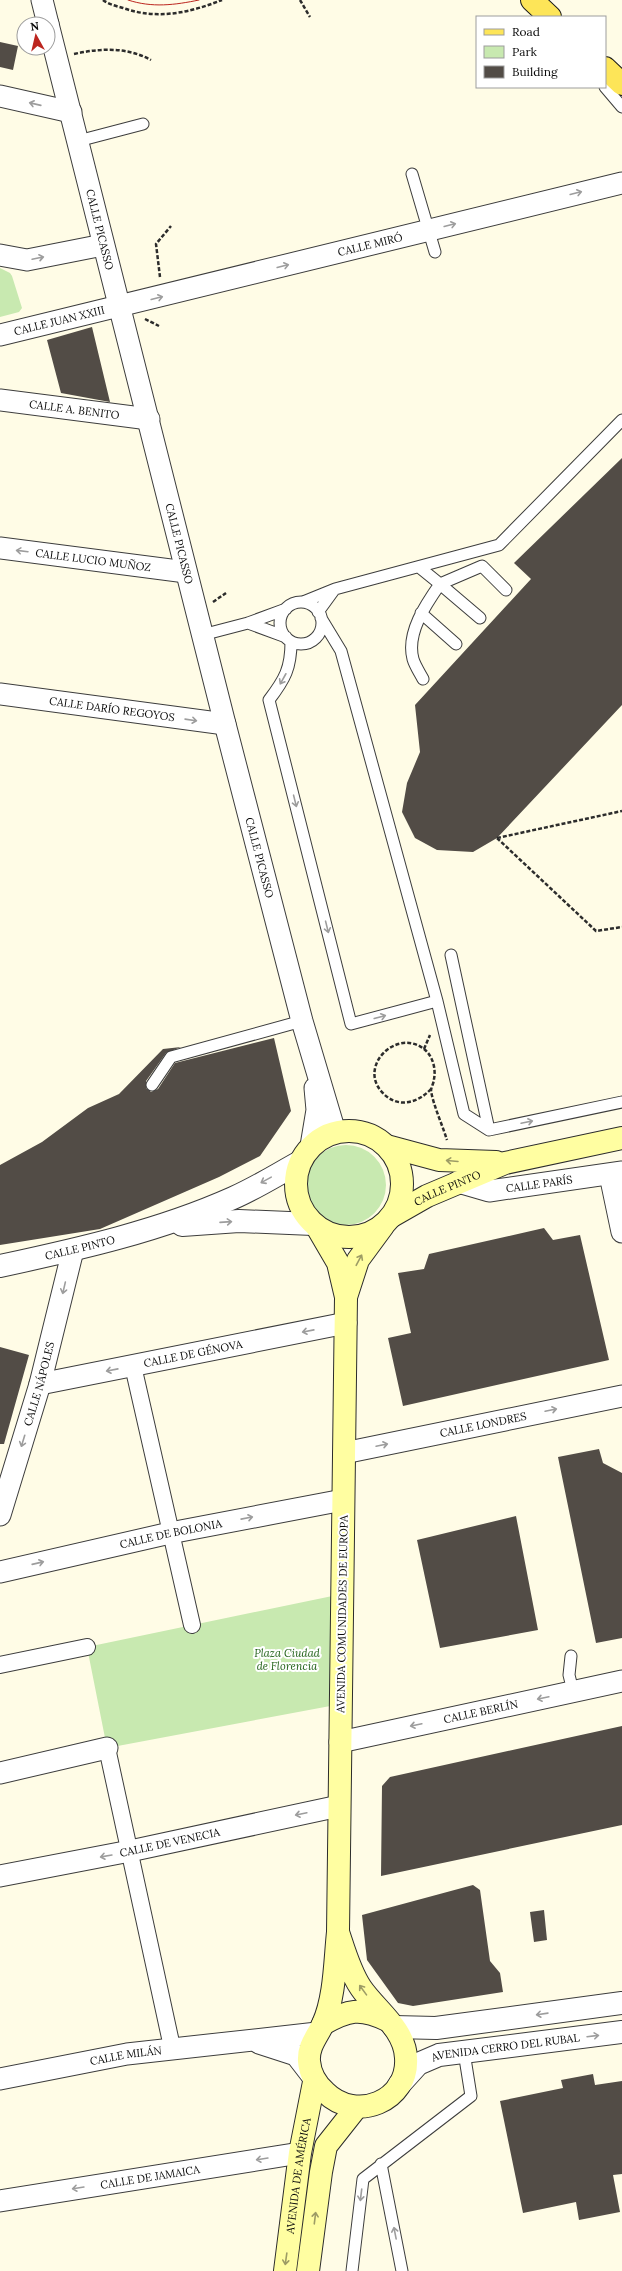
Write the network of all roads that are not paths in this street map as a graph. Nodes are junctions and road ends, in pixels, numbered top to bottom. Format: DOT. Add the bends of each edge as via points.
graph roads {
  1 [pos="42,0"];
  2 [pos="532,0"];
  3 [pos="46,16"];
  4 [pos="545,16"];
  5 [pos="549,16"];
  6 [pos="56,54"];
  7 [pos="606,69"];
  8 [pos="622,84"];
  9 [pos="606,87"];
  10 [pos="0,96"];
  11 [pos="622,107"];
  12 [pos="71,112"];
  13 [pos="143,124"];
  14 [pos="78,141"];
  15 [pos="412,174"];
  16 [pos="622,182"];
  17 [pos="429,230"];
  18 [pos="103,245"];
  19 [pos="435,252"];
  20 [pos="0,255"];
  21 [pos="119,307"];
  22 [pos="0,335"];
  23 [pos="0,400"];
  24 [pos="149,419"];
  25 [pos="622,420"];
  26 [pos="0,548"];
  27 [pos="419,567"];
  28 [pos="186,572"];
  29 [pos="440,584"];
  30 [pos="335,589"];
  31 [pos="506,590"];
  32 [pos="303,602"];
  33 [pos="286,609"];
  34 [pos="421,613"];
  35 [pos="320,615"];
  36 [pos="480,618"];
  37 [pos="248,623"];
  38 [pos="202,635"];
  39 [pos="289,639"];
  40 [pos="456,644"];
  41 [pos="423,679"];
  42 [pos="0,694"];
  43 [pos="225,724"];
  44 [pos="451,955"];
  45 [pos="437,1001"];
  46 [pos="302,1021"];
  47 [pos="314,1062"];
  48 [pos="152,1085"];
  49 [pos="622,1102"];
  50 [pos="489,1130"];
  51 [pos="336,1132"];
  52 [pos="622,1138"];
  53 [pos="387,1146"];
  54 [pos="305,1154"];
  55 [pos="455,1172"];
  56 [pos="616,1173"];
  57 [pos="388,1220"];
  58 [pos="315,1226"];
  59 [pos="159,1227"];
  60 [pos="622,1232"];
  61 [pos="73,1250"];
  62 [pos="0,1266"];
  63 [pos="346,1297"];
  64 [pos="346,1323"];
  65 [pos="133,1366"];
  66 [pos="40,1384"];
  67 [pos="622,1396"];
  68 [pos="344,1453"];
  69 [pos="343,1500"];
  70 [pos="0,1515"];
  71 [pos="170,1533"];
  72 [pos="0,1572"];
  73 [pos="192,1625"];
  74 [pos="87,1647"];
  75 [pos="571,1656"];
  76 [pos="0,1665"];
  77 [pos="622,1682"];
  78 [pos="573,1691"];
  79 [pos="340,1742"];
  80 [pos="106,1748"];
  81 [pos="0,1773"];
  82 [pos="339,1806"];
  83 [pos="130,1851"];
  84 [pos="0,1876"];
  85 [pos="338,1932"];
  86 [pos="622,2003"];
  87 [pos="390,2024"];
  88 [pos="320,2029"];
  89 [pos="622,2032"];
  90 [pos="253,2041"];
  91 [pos="172,2047"];
  92 [pos="464,2052"];
  93 [pos="0,2079"];
  94 [pos="314,2080"];
  95 [pos="399,2086"];
  96 [pos="356,2108"];
  97 [pos="300,2153"];
  98 [pos="381,2164"];
  99 [pos="0,2201"];
  100 [pos="285,2271"];
  101 [pos="308,2271"];
  102 [pos="352,2271"];
  103 [pos="402,2271"];
  1 -- 3 [label="street, CALLE PICASSO"];
  2 -- 4 [label="lane"];
  2 -- 5 [label="main road"];
  6 -- 12 [label="street, CALLE PICASSO"];
  7 -- 8 [label="main road"];
  9 -- 11 [label="lane"];
  12 -- 10 [label="street, one-way"];
  12 -- 14 [label="street, CALLE PICASSO"];
  13 -- 14 [label="lane"];
  14 -- 18 [label="street, CALLE PICASSO"];
  15 -- 17 [label="lane"];
  17 -- 16 [label="street, CALLE MIRÓ, one-way"];
  17 -- 19 [label="lane"];
  21 -- 17 [label="street, CALLE MIRÓ, one-way"];
  20 -- 18 [label="street, one-way" via="27,260"];
  18 -- 21 [label="street, CALLE PICASSO"];
  21 -- 22 [label="street, CALLE JUAN XXIII"];
  21 -- 24 [label="street, CALLE PICASSO"];
  23 -- 24 [label="street, CALLE A. BENITO"];
  24 -- 28 [label="street, CALLE PICASSO"];
  25 -- 27 [label="lane" via="499,545"];
  28 -- 26 [label="street, CALLE LUCIO MUÑOZ, one-way"];
  27 -- 29 [label="lane"];
  27 -- 30 [label="lane"];
  28 -- 38 [label="street, CALLE PICASSO"];
  29 -- 31 [label="lane" via="482,566"];
  29 -- 34 [label="lane"];
  29 -- 36 [label="lane"];
  30 -- 32 [label="lane"];
  30 -- 35 [label="lane"];
  32 -- 33 [label="lane"];
  32 -- 35 [label="lane" via="315,608"];
  33 -- 37 [label="lane"];
  33 -- 39 [label="lane" via="280,626"];
  34 -- 40 [label="lane"];
  34 -- 41 [label="lane" via="414,632 413,659"];
  35 -- 39 [label="lane" via="322,625 316,637 305,644"];
  35 -- 45 [label="lane" via="342,651"];
  37 -- 38 [label="lane"];
  37 -- 39 [label="lane"];
  38 -- 43 [label="street, CALLE PICASSO"];
  39 -- 45 [label="lane, one-way" via="291,660 284,679 269,700 351,1024"];
  42 -- 43 [label="street, CALLE DARÍO REGOYOS, one-way"];
  43 -- 46 [label="street, CALLE PICASSO"];
  44 -- 50 [label="lane"];
  45 -- 50 [label="lane" via="464,1114"];
  46 -- 47 [label="street, CALLE PICASSO"];
  46 -- 48 [label="lane" via="171,1056"];
  47 -- 51 [label="street, CALLE PICASSO"];
  47 -- 54 [label="street, CALLE PICASSO" via="317,1110"];
  50 -- 49 [label="lane, one-way"];
  51 -- 53 [label="main road" via="354,1131 366,1134"];
  51 -- 54 [label="main road" via="322,1138"];
  52 -- 55 [label="main road, CALLE PINTO"];
  55 -- 53 [label="main road, CALLE PINTO, one-way" via="439,1160"];
  53 -- 57 [label="main road" via="397,1160 403,1177 402,1195"];
  54 -- 58 [label="main road" via="296,1178 296,1195 302,1211"];
  54 -- 59 [label="street, CALLE PINTO, one-way" via="234,1198"];
  55 -- 56 [label="street, CALLE PARÍS" via="489,1191"];
  55 -- 57 [label="main road, CALLE PINTO"];
  56 -- 60 [label="street"];
  57 -- 58 [label="main road" via="371,1233 356,1237 341,1237"];
  63 -- 57 [label="main road, AVENIDA COMUNIDADES DE EUROPA, one-way" via="358,1260"];
  59 -- 58 [label="street, CALLE PINTO, one-way" via="239,1221"];
  58 -- 63 [label="main road, AVENIDA COMUNIDADES DE EUROPA" via="338,1262"];
  59 -- 61 [label="street, CALLE PINTO"];
  61 -- 62 [label="street, CALLE PINTO"];
  61 -- 66 [label="street, CALLE NÁPOLES, one-way"];
  63 -- 64 [label="main road, AVENIDA COMUNIDADES DE EUROPA"];
  64 -- 65 [label="street, CALLE DE GÉNOVA, one-way"];
  64 -- 68 [label="main road, AVENIDA COMUNIDADES DE EUROPA"];
  65 -- 66 [label="street, CALLE DE GÉNOVA, one-way"];
  65 -- 71 [label="street"];
  66 -- 70 [label="street, CALLE NÁPOLES, one-way"];
  68 -- 67 [label="street, CALLE LONDRES, one-way"];
  68 -- 69 [label="main road, AVENIDA COMUNIDADES DE EUROPA"];
  71 -- 69 [label="street, CALLE DE BOLONIA, one-way"];
  69 -- 79 [label="main road, AVENIDA COMUNIDADES DE EUROPA"];
  72 -- 71 [label="street, CALLE DE BOLONIA, one-way"];
  71 -- 73 [label="street"];
  74 -- 76 [label="street"];
  75 -- 78 [label="lane" via="569,1675"];
  77 -- 78 [label="street, CALLE BERLÍN"];
  78 -- 79 [label="street, CALLE BERLÍN, one-way"];
  79 -- 82 [label="main road, AVENIDA COMUNIDADES DE EUROPA"];
  80 -- 81 [label="street"];
  80 -- 83 [label="street"];
  82 -- 83 [label="street, CALLE DE VENECIA, one-way"];
  82 -- 85 [label="main road, AVENIDA COMUNIDADES DE EUROPA"];
  83 -- 84 [label="street, CALLE DE VENECIA, one-way"];
  83 -- 91 [label="street"];
  87 -- 85 [label="main road, one-way" via="360,1987"];
  85 -- 88 [label="main road, AVENIDA COMUNIDADES DE EUROPA" via="332,1989"];
  86 -- 87 [label="street, one-way" via="436,2028"];
  87 -- 88 [label="main road" via="372,2013 360,2011 343,2013"];
  87 -- 95 [label="main road" via="402,2039 406,2057 405,2070"];
  88 -- 90 [label="street, CALLE MILÁN"];
  88 -- 94 [label="main road" via="310,2049 309,2061"];
  92 -- 89 [label="street, AVENIDA CERRO DEL RUBAL, one-way"];
  90 -- 91 [label="street, CALLE MILÁN"];
  90 -- 94 [label="street" via="296,2055"];
  91 -- 93 [label="street, CALLE MILÁN"];
  92 -- 95 [label="street, AVENIDA CERRO DEL RUBAL" via="439,2055 418,2064"];
  92 -- 98 [label="lane" via="471,2096"];
  94 -- 96 [label="main road" via="335,2102"];
  94 -- 97 [label="main road, AVENIDA DE AMÉRICA"];
  95 -- 96 [label="main road" via="388,2098 372,2106"];
  101 -- 96 [label="main road, AVENIDA DE AMÉRICA, one-way" via="326,2146"];
  97 -- 99 [label="street, CALLE DE JAMAICA, one-way"];
  97 -- 100 [label="main road, AVENIDA DE AMÉRICA, one-way"];
  98 -- 102 [label="lane, one-way" via="363,2178"];
  103 -- 98 [label="lane, one-way"];
}
